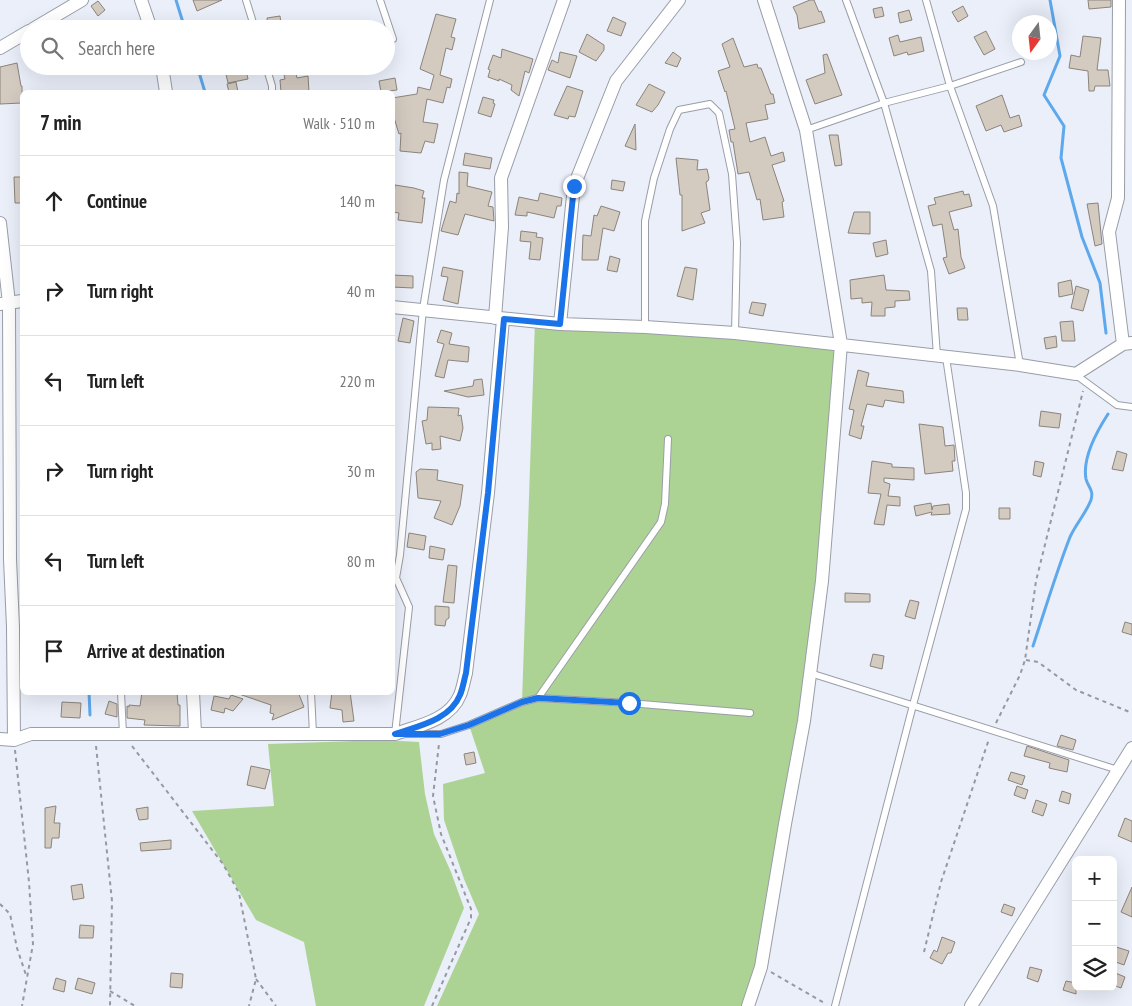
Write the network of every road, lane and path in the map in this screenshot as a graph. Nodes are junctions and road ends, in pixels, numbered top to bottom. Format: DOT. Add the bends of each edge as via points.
graph roads {
  1 [pos="82,0"];
  2 [pos="141,0"];
  3 [pos="246,0"];
  4 [pos="380,0"];
  5 [pos="490,0"];
  6 [pos="564,0"];
  7 [pos="679,0"];
  8 [pos="764,0"];
  9 [pos="846,0"];
  10 [pos="926,0"];
  11 [pos="1119,0"];
  12 [pos="48,20"];
  13 [pos="148,20"];
  14 [pos="252,20"];
  15 [pos="387,20"];
  16 [pos="20,36"];
  17 [pos="0,48"];
  18 [pos="1021,62"];
  19 [pos="163,75"];
  20 [pos="269,75"];
  21 [pos="950,86"];
  22 [pos="166,90"];
  23 [pos="272,90"];
  24 [pos="884,103"];
  25 [pos="806,130"];
  26 [pos="0,223"];
  27 [pos="20,301"];
  28 [pos="5,303"];
  29 [pos="395,307"];
  30 [pos="423,309"];
  31 [pos="499,318"];
  32 [pos="560,324"];
  33 [pos="645,327"];
  34 [pos="735,333"];
  35 [pos="840,344"];
  36 [pos="1128,344"];
  37 [pos="941,357"];
  38 [pos="1020,365"];
  39 [pos="1080,378"];
  40 [pos="1132,407"];
  41 [pos="668,438"];
  42 [pos="5,559"];
  43 [pos="1025,660"];
  44 [pos="810,673"];
  45 [pos="121,695"];
  46 [pos="193,695"];
  47 [pos="311,695"];
  48 [pos="538,698"];
  49 [pos="913,705"];
  50 [pos="750,712"];
  51 [pos="1132,713"];
  52 [pos="993,729"];
  53 [pos="195,733"];
  54 [pos="95,734"];
  55 [pos="123,734"];
  56 [pos="313,734"];
  57 [pos="395,734"];
  58 [pos="440,734"];
  59 [pos="0,739"];
  60 [pos="14,740"];
  61 [pos="1132,748"];
  62 [pos="1118,770"];
  63 [pos="0,904"];
  64 [pos="924,952"];
  65 [pos="761,966"];
  66 [pos="26,975"];
  67 [pos="256,978"];
  68 [pos="110,991"];
  69 [pos="22,1006"];
  70 [pos="110,1006"];
  71 [pos="134,1006"];
  72 [pos="249,1006"];
  73 [pos="276,1006"];
  74 [pos="432,1006"];
  75 [pos="748,1006"];
  76 [pos="830,1006"];
  77 [pos="835,1006"];
  78 [pos="971,1006"];
  1 -- 12 [label="street"];
  2 -- 13 [label="street"];
  3 -- 14 [label="lane"];
  4 -- 15 [label="lane"];
  5 -- 30 [label="lane" via="444,180"];
  6 -- 31 [label="street" via="502,178"];
  7 -- 32 [label="street" via="616,81 574,186"];
  8 -- 25 [label="street"];
  9 -- 24 [label="lane"];
  10 -- 21 [label="lane"];
  11 -- 36 [label="street" via="1118,198 1109,232"];
  16 -- 17 [label="street"];
  18 -- 21 [label="lane"];
  19 -- 22 [label="street"];
  20 -- 23 [label="lane"];
  21 -- 24 [label="lane"];
  21 -- 38 [label="lane" via="993,206"];
  24 -- 25 [label="lane"];
  24 -- 37 [label="lane" via="931,271"];
  25 -- 35 [label="street"];
  26 -- 28 [label="street"];
  27 -- 28 [label="street"];
  28 -- 42 [label="street"];
  29 -- 30 [label="street"];
  30 -- 31 [label="street"];
  30 -- 57 [label="lane" via="396,578 409,607"];
  31 -- 32 [label="street"];
  31 -- 57 [label="street" via="488,493 466,673 460,696 448,712"];
  32 -- 33 [label="street"];
  33 -- 34 [label="street"];
  33 -- 34 [label="lane" via="645,221 654,178 679,110 710,104 718,113 732,174 737,243"];
  34 -- 35 [label="street"];
  35 -- 37 [label="street"];
  35 -- 44 [label="street" via="822,581"];
  36 -- 39 [label="street"];
  37 -- 38 [label="street"];
  37 -- 49 [label="lane" via="966,493 966,509"];
  38 -- 39 [label="street"];
  39 -- 40 [label="lane" via="1117,405"];
  39 -- 43 [label="path" via="1036,581"];
  41 -- 48 [label="lane" via="661,522"];
  42 -- 60 [label="street" via="14,627"];
  43 -- 51 [label="path" via="1038,662 1076,690"];
  43 -- 52 [label="path"];
  44 -- 49 [label="lane"];
  44 -- 65 [label="street"];
  45 -- 55 [label="lane"];
  46 -- 53 [label="street"];
  47 -- 56 [label="lane"];
  48 -- 50 [label="lane"];
  48 -- 58 [label="lane"];
  49 -- 52 [label="lane"];
  49 -- 77 [label="lane"];
  52 -- 62 [label="lane"];
  52 -- 64 [label="path" via="941,882"];
  53 -- 55 [label="street"];
  53 -- 56 [label="street"];
  54 -- 55 [label="street"];
  54 -- 60 [label="street" via="31,734"];
  54 -- 68 [label="path" via="112,902"];
  55 -- 67 [label="path" via="224,864 239,892"];
  56 -- 57 [label="street"];
  57 -- 58 [label="lane"];
  58 -- 74 [label="path" via="433,796 441,834 471,908 470,918"];
  59 -- 60 [label="street"];
  60 -- 66 [label="path" via="33,944"];
  61 -- 62 [label="street"];
  62 -- 78 [label="street"];
  63 -- 66 [label="path" via="10,914"];
  65 -- 75 [label="street"];
  65 -- 76 [label="path"];
  66 -- 69 [label="path"];
  67 -- 72 [label="path"];
  67 -- 73 [label="path"];
  68 -- 70 [label="path"];
  68 -- 71 [label="path"];
}
